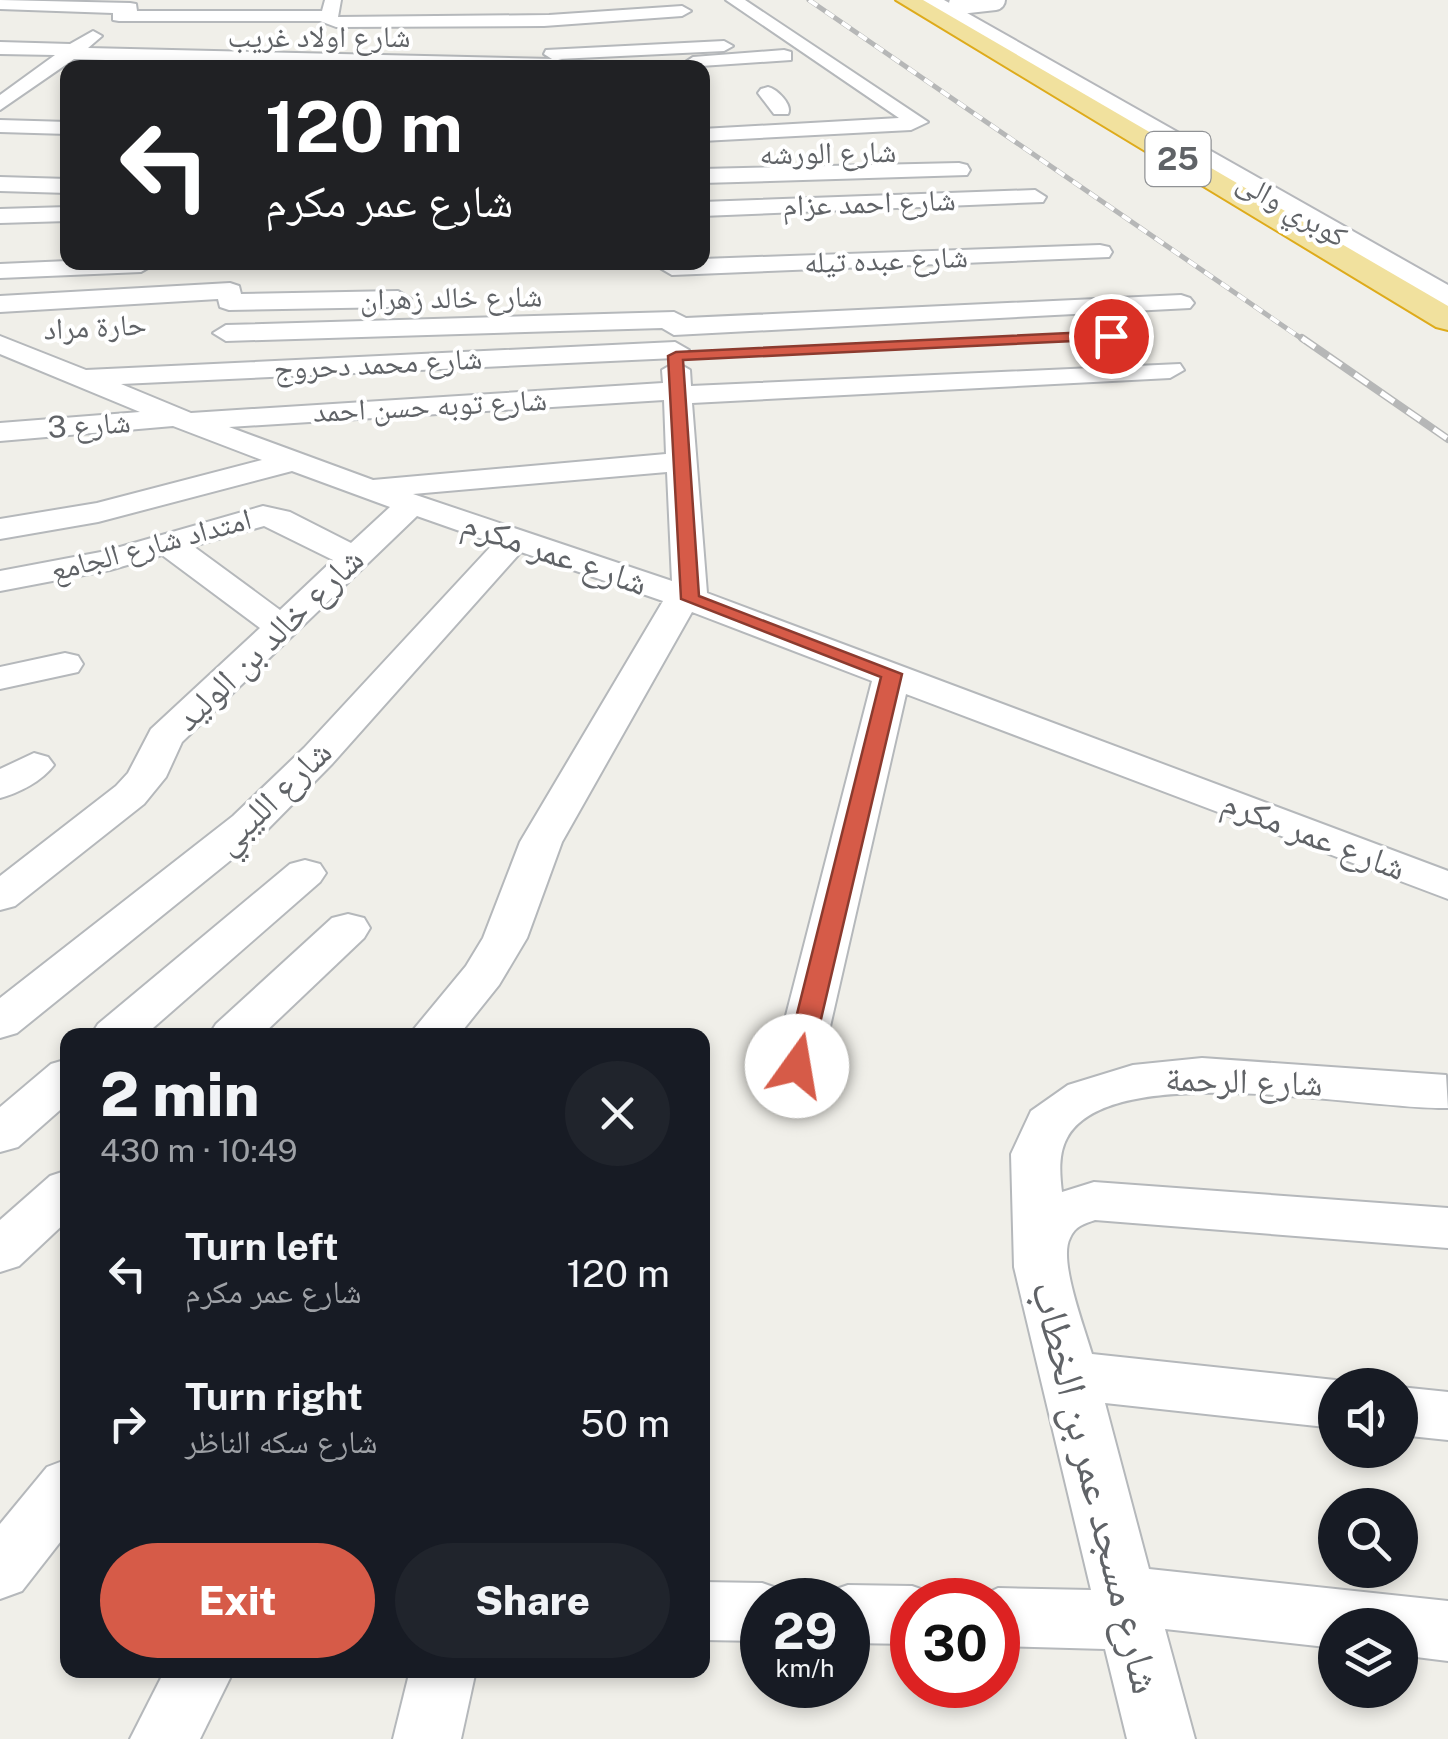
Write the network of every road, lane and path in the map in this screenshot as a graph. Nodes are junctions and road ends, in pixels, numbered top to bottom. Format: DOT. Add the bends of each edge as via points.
graph roads {
  1 [pos="617,0"];
  2 [pos="734,0"];
  3 [pos="907,0"];
  4 [pos="928,0"];
  5 [pos="995,0"];
  6 [pos="352,1"];
  7 [pos="466,1"];
  8 [pos="949,1"];
  9 [pos="0,4"];
  10 [pos="331,9"];
  11 [pos="126,11"];
  12 [pos="687,16"];
  13 [pos="0,17"];
  14 [pos="179,22"];
  15 [pos="407,30"];
  16 [pos="548,31"];
  17 [pos="0,33"];
  18 [pos="314,38"];
  19 [pos="164,46"];
  20 [pos="724,46"];
  21 [pos="0,48"];
  22 [pos="70,56"];
  23 [pos="64,60"];
  24 [pos="107,60"];
  25 [pos="242,60"];
  26 [pos="250,60"];
  27 [pos="347,60"];
  28 [pos="384,60"];
  29 [pos="60,63"];
  30 [pos="0,65"];
  31 [pos="710,73"];
  32 [pos="710,75"];
  33 [pos="770,79"];
  34 [pos="0,84"];
  35 [pos="27,85"];
  36 [pos="0,104"];
  37 [pos="60,108"];
  38 [pos="710,110"];
  39 [pos="847,111"];
  40 [pos="0,126"];
  41 [pos="60,128"];
  42 [pos="825,129"];
  43 [pos="897,131"];
  44 [pos="764,132"];
  45 [pos="710,135"];
  46 [pos="840,152"];
  47 [pos="776,154"];
  48 [pos="710,156"];
  49 [pos="21,158"];
  50 [pos="955,159"];
  51 [pos="710,175"];
  52 [pos="0,176"];
  53 [pos="0,184"];
  54 [pos="60,188"];
  55 [pos="710,189"];
  56 [pos="60,196"];
  57 [pos="1035,197"];
  58 [pos="710,209"];
  59 [pos="60,214"];
  60 [pos="40,215"];
  61 [pos="0,216"];
  62 [pos="1100,252"];
  63 [pos="60,268"];
  64 [pos="142,270"];
  65 [pos="231,270"];
  66 [pos="0,271"];
  67 [pos="1448,280"];
  68 [pos="635,295"];
  69 [pos="144,296"];
  70 [pos="229,296"];
  71 [pos="422,298"];
  72 [pos="1448,299"];
  73 [pos="0,304"];
  74 [pos="1181,304"];
  75 [pos="677,317"];
  76 [pos="1448,320"];
  77 [pos="38,329"];
  78 [pos="0,331"];
  79 [pos="226,333"];
  80 [pos="0,344"];
  81 [pos="1170,370"];
  82 [pos="222,371"];
  83 [pos="81,378"];
  84 [pos="678,393"];
  85 [pos="180,419"];
  86 [pos="0,432"];
  87 [pos="294,461"];
  88 [pos="679,462"];
  89 [pos="366,488"];
  90 [pos="412,504"];
  91 [pos="0,529"];
  92 [pos="514,539"];
  93 [pos="168,544"];
  94 [pos="353,557"];
  95 [pos="0,582"];
  96 [pos="687,598"];
  97 [pos="281,626"];
  98 [pos="64,664"];
  99 [pos="892,674"];
  100 [pos="0,678"];
  101 [pos="34,765"];
  102 [pos="0,786"];
  103 [pos="304,873"];
  104 [pos="1448,886"];
  105 [pos="0,897"];
  106 [pos="348,928"];
  107 [pos="0,1022"];
  108 [pos="123,1028"];
  109 [pos="241,1028"];
  110 [pos="439,1028"];
  111 [pos="797,1066"];
  112 [pos="60,1083"];
  113 [pos="1446,1092"];
  114 [pos="0,1134"];
  115 [pos="60,1196"];
  116 [pos="1448,1228"];
  117 [pos="1041,1236"];
  118 [pos="0,1252"];
  119 [pos="1066,1376"];
  120 [pos="1318,1402"];
  121 [pos="1418,1413"];
  122 [pos="1448,1416"];
  123 [pos="60,1495"];
  124 [pos="0,1571"];
  125 [pos="1126,1607"];
  126 [pos="710,1611"];
  127 [pos="740,1612"];
  128 [pos="1020,1615"];
  129 [pos="1318,1620"];
  130 [pos="1418,1627"];
  131 [pos="1448,1630"];
  132 [pos="198,1678"];
  133 [pos="441,1678"];
  134 [pos="164,1739"];
  135 [pos="427,1739"];
  136 [pos="1161,1739"];
  1 -- 16 [label="street"];
  2 -- 43 [label="street" via="918,122"];
  3 -- 76 [label="highway, 25"];
  4 -- 72 [label="main road, كوبري والى"];
  5 -- 8 [label="lane"];
  6 -- 10 [label="street"];
  7 -- 16 [label="street"];
  8 -- 67 [label="highway, 25"];
  9 -- 11 [label="street"];
  10 -- 11 [label="street"];
  10 -- 15 [label="street" via="336,22"];
  11 -- 13 [label="street"];
  11 -- 22 [label="street"];
  12 -- 16 [label="street"];
  12 -- 16 [label="street"];
  12 -- 20 [label="street"];
  14 -- 19 [label="street"];
  15 -- 16 [label="street"];
  15 -- 16 [label="street, شارع اولاد غريب" via="475,45"];
  15 -- 18 [label="street, شارع اولاد غريب" via="345,45"];
  16 -- 20 [label="street"];
  16 -- 28 [label="street"];
  17 -- 22 [label="street"];
  19 -- 22 [label="street"];
  19 -- 25 [label="street" via="222,41"];
  20 -- 33 [label="street"];
  21 -- 22 [label="street"];
  22 -- 23 [label="street"];
  22 -- 24 [label="street"];
  22 -- 30 [label="street"];
  26 -- 27 [label="street" via="283,41"];
  29 -- 35 [label="street"];
  31 -- 33 [label="street"];
  32 -- 33 [label="street"];
  33 -- 38 [label="street"];
  33 -- 39 [label="street"];
  34 -- 35 [label="street"];
  35 -- 36 [label="street"];
  36 -- 37 [label="street"];
  40 -- 41 [label="street"];
  42 -- 43 [label="street"];
  42 -- 44 [label="street"];
  42 -- 46 [label="street"];
  43 -- 50 [label="street"];
  44 -- 45 [label="street"];
  44 -- 47 [label="street"];
  46 -- 47 [label="street, شارع الورشه"];
  46 -- 50 [label="street, شارع الورشه"];
  47 -- 48 [label="street, شارع الورشه"];
  49 -- 52 [label="street"];
  50 -- 51 [label="street"];
  50 -- 55 [label="street"];
  53 -- 54 [label="street"];
  56 -- 60 [label="street"];
  57 -- 58 [label="street, شارع احمد عزام"];
  59 -- 60 [label="street"];
  60 -- 61 [label="street"];
  62 -- 75 [label="street, شارع عبده تيله"];
  63 -- 66 [label="street"];
  64 -- 69 [label="street"];
  65 -- 70 [label="street"];
  68 -- 75 [label="street"];
  69 -- 70 [label="street, شارع خالد زهران"];
  69 -- 73 [label="street, شارع خالد زهران"];
  70 -- 71 [label="street, شارع خالد زهران"];
  70 -- 79 [label="street"];
  74 -- 75 [label="street"];
  75 -- 79 [label="street"];
  75 -- 82 [label="street, شارع محمد دحروج"];
  75 -- 84 [label="street"];
  77 -- 78 [label="street, حارة مراد"];
  79 -- 82 [label="street"];
  80 -- 83 [label="street, شارع عمر مكرم"];
  81 -- 84 [label="street, شارع توبه حسن احمد"];
  82 -- 83 [label="street, شارع محمد دحروج"];
  83 -- 85 [label="street, شارع عمر مكرم"];
  84 -- 85 [label="street, شارع توبه حسن احمد"];
  84 -- 88 [label="street"];
  85 -- 86 [label="street, شارع 3"];
  85 -- 87 [label="street, شارع عمر مكرم"];
  87 -- 89 [label="street, شارع عمر مكرم"];
  87 -- 91 [label="street" via="98,512"];
  88 -- 89 [label="street"];
  88 -- 96 [label="street"];
  89 -- 90 [label="street, شارع عمر مكرم"];
  90 -- 92 [label="street, شارع عمر مكرم"];
  90 -- 94 [label="street, شارع خالد بن الوليد"];
  92 -- 96 [label="street, شارع عمر مكرم"];
  92 -- 107 [label="street, شارع الليبي" via="248,825"];
  93 -- 94 [label="street, امتداد شارع الجامع" via="263,516"];
  93 -- 95 [label="street, امتداد شارع الجامع"];
  93 -- 97 [label="street"];
  94 -- 97 [label="street, شارع خالد بن الوليد"];
  96 -- 99 [label="street, شارع عمر مكرم"];
  96 -- 110 [label="street" via="548,828 504,938"];
  97 -- 105 [label="street, شارع خالد بن الوليد" via="165,737 130,796"];
  98 -- 100 [label="street"];
  99 -- 104 [label="street, شارع عمر مكرم"];
  99 -- 111 [label="street"];
  101 -- 102 [label="street"];
  103 -- 108 [label="street"];
  106 -- 109 [label="street"];
  112 -- 114 [label="street"];
  113 -- 117 [label="street, شارع الرحمة" via="1202,1075 1163,1076 1096,1092 1044,1128 1037,1146"];
  115 -- 118 [label="street"];
  116 -- 117 [label="street, شارع مسجد عمر بن الخطاب" via="1094,1200 1060,1212"];
  117 -- 119 [label="street, شارع مسجد عمر بن الخطاب" via="1041,1266"];
  119 -- 120 [label="street"];
  119 -- 125 [label="street, شارع مسجد عمر بن الخطاب"];
  121 -- 122 [label="street"];
  123 -- 124 [label="street"];
  125 -- 128 [label="street"];
  125 -- 129 [label="street"];
  125 -- 136 [label="street, شارع مسجد عمر بن الخطاب"];
  126 -- 127 [label="street"];
  130 -- 131 [label="street"];
  132 -- 134 [label="street"];
  133 -- 135 [label="street"];
}
